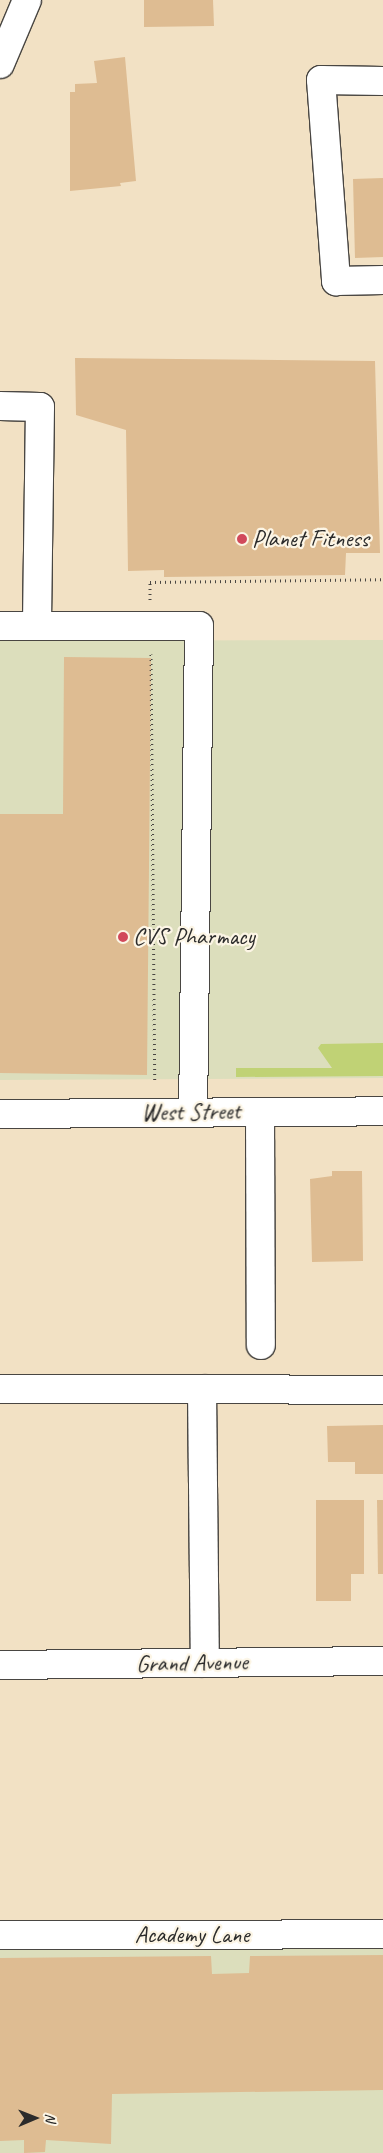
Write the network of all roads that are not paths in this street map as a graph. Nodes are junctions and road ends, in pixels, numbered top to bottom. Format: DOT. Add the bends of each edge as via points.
graph roads {
  1 [pos="27,0"];
  2 [pos="0,64"];
  3 [pos="383,81"];
  4 [pos="383,280"];
  5 [pos="0,406"];
  6 [pos="0,626"];
  7 [pos="37,626"];
  8 [pos="383,1111"];
  9 [pos="193,1112"];
  10 [pos="260,1112"];
  11 [pos="0,1114"];
  12 [pos="261,1345"];
  13 [pos="0,1389"];
  14 [pos="202,1390"];
  15 [pos="383,1390"];
  16 [pos="383,1661"];
  17 [pos="206,1663"];
  18 [pos="0,1665"];
  19 [pos="383,1934"];
  20 [pos="0,1935"];
  1 -- 2 [label="street"];
  3 -- 4 [label="street" via="321,80 336,281"];
  5 -- 7 [label="street" via="40,407"];
  6 -- 7 [label="street"];
  7 -- 9 [label="street" via="199,626"];
  8 -- 10 [label="street, West Street"];
  9 -- 10 [label="street, West Street"];
  9 -- 11 [label="street, West Street"];
  10 -- 12 [label="street"];
  13 -- 14 [label="street"];
  14 -- 15 [label="street"];
  14 -- 17 [label="street"];
  16 -- 17 [label="street, Grand Avenue"];
  17 -- 18 [label="street, Grand Avenue"];
  19 -- 20 [label="street, Academy Lane"];
}
